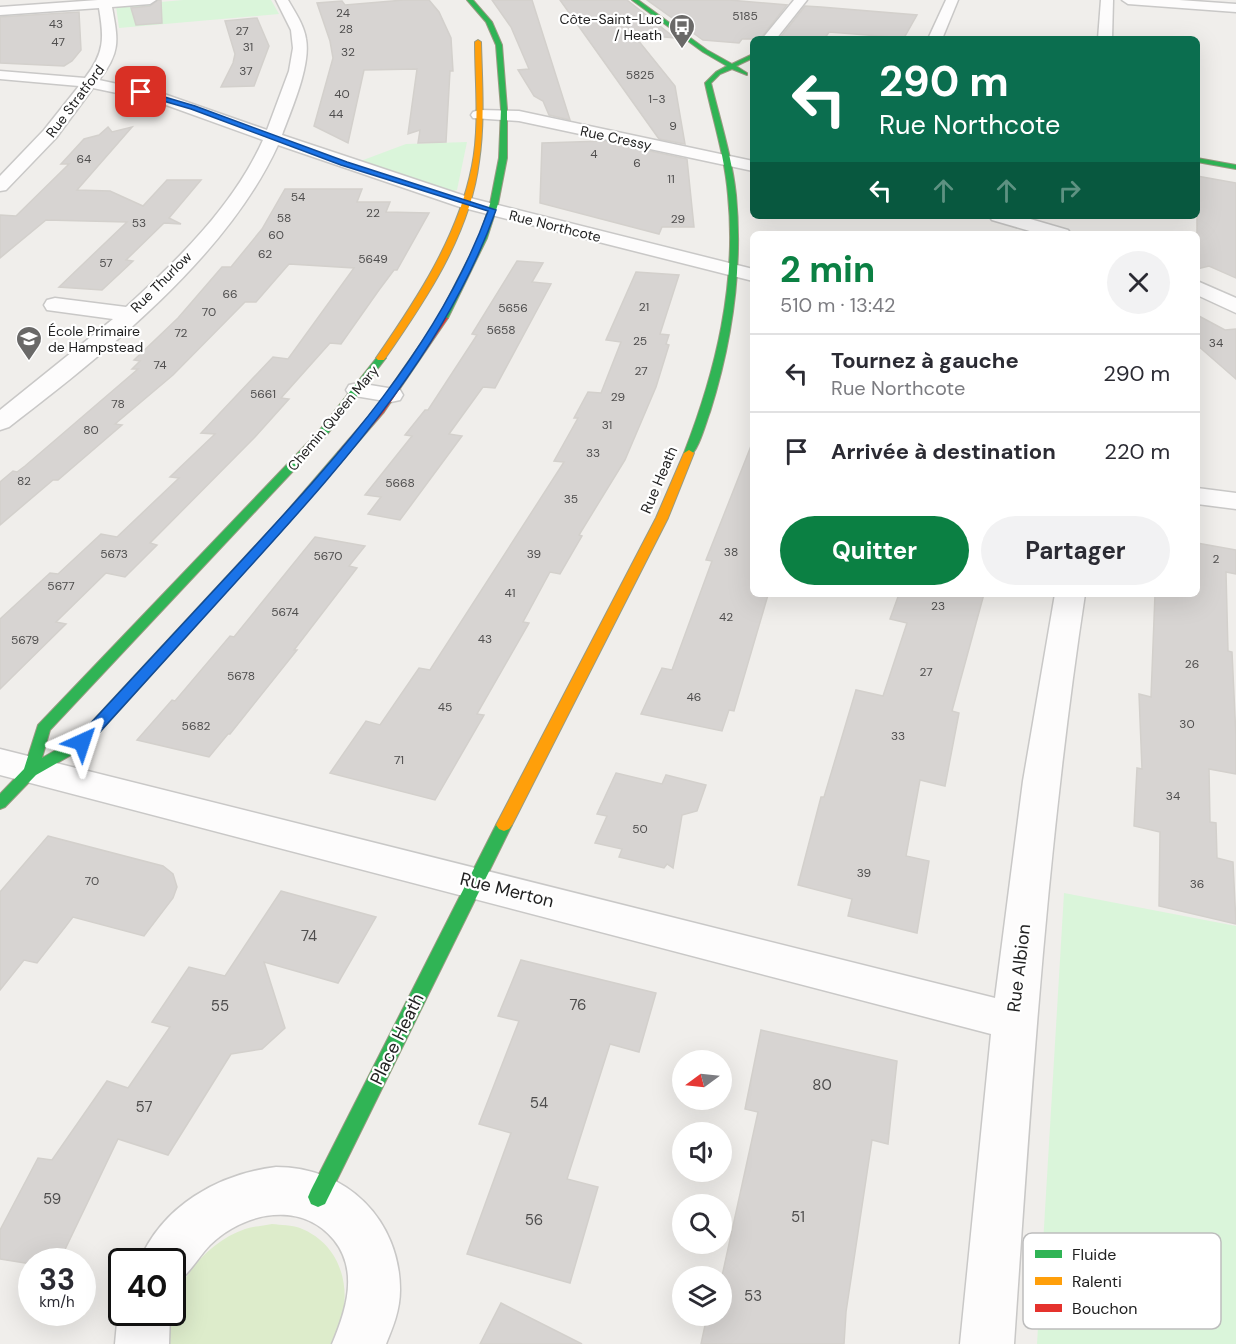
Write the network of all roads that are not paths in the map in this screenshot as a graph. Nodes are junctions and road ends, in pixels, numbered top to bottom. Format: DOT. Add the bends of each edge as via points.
graph roads {
  1 [pos="150,0"];
  2 [pos="282,0"];
  3 [pos="470,0"];
  4 [pos="635,0"];
  5 [pos="801,0"];
  6 [pos="952,0"];
  7 [pos="1107,0"];
  8 [pos="1128,0"];
  9 [pos="105,2"];
  10 [pos="1236,8"];
  11 [pos="0,11"];
  12 [pos="472,28"];
  13 [pos="771,36"];
  14 [pos="936,36"];
  15 [pos="1105,36"];
  16 [pos="750,58"];
  17 [pos="730,68"];
  18 [pos="0,75"];
  19 [pos="750,76"];
  20 [pos="89,83"];
  21 [pos="282,110"];
  22 [pos="479,115"];
  23 [pos="504,115"];
  24 [pos="227,121"];
  25 [pos="272,138"];
  26 [pos="1200,160"];
  27 [pos="725,161"];
  28 [pos="750,165"];
  29 [pos="1236,166"];
  30 [pos="0,186"];
  31 [pos="467,203"];
  32 [pos="492,210"];
  33 [pos="1009,219"];
  34 [pos="1051,231"];
  35 [pos="732,270"];
  36 [pos="750,274"];
  37 [pos="1200,288"];
  38 [pos="55,305"];
  39 [pos="1236,306"];
  40 [pos="129,315"];
  41 [pos="358,390"];
  42 [pos="391,395"];
  43 [pos="0,422"];
  44 [pos="1200,496"];
  45 [pos="1236,501"];
  46 [pos="1070,597"];
  47 [pos="16,766"];
  48 [pos="0,803"];
  49 [pos="476,882"];
  50 [pos="1013,1021"];
  51 [pos="318,1197"];
  52 [pos="174,1248"];
  53 [pos="143,1326"];
  54 [pos="142,1344"];
  55 [pos="359,1344"];
  56 [pos="987,1344"];
  1 -- 9 [label="street"];
  2 -- 21 [label="street, Rue Thurlow" via="297,29 300,53"];
  3 -- 23 [label="street, Chemin Queen Mary" via="486,17 498,41"];
  4 -- 17 [label="street"];
  5 -- 13 [label="street"];
  6 -- 14 [label="street"];
  7 -- 15 [label="street"];
  8 -- 10 [label="street"];
  9 -- 11 [label="street"];
  9 -- 20 [label="street, Rue Stratford" via="110,48"];
  12 -- 22 [label="street, Chemin Queen Mary" via="480,57"];
  16 -- 17 [label="street"];
  17 -- 19 [label="street"];
  17 -- 27 [label="street, Rue Heath" via="708,83"];
  18 -- 20 [label="street, Rue Northcote"];
  20 -- 24 [label="street, Rue Northcote" via="159,97"];
  20 -- 30 [label="street, Rue Stratford" via="50,134"];
  21 -- 24 [label="street"];
  21 -- 25 [label="street, Rue Thurlow"];
  22 -- 23 [label="street, Rue Cressy"];
  22 -- 31 [label="street, Chemin Queen Mary"];
  23 -- 27 [label="street, Rue Cressy"];
  23 -- 32 [label="street, Chemin Queen Mary" via="502,164"];
  24 -- 25 [label="street, Rue Northcote"];
  25 -- 31 [label="street, Rue Northcote"];
  25 -- 40 [label="street, Rue Thurlow" via="236,200"];
  26 -- 29 [label="street"];
  27 -- 28 [label="street, Rue Cressy"];
  27 -- 35 [label="street, Rue Heath" via="733,204"];
  31 -- 32 [label="street, Rue Northcote"];
  31 -- 41 [label="street, Chemin Queen Mary" via="446,254 418,305"];
  32 -- 35 [label="street, Rue Northcote"];
  32 -- 42 [label="street, Chemin Queen Mary" via="461,284"];
  33 -- 34 [label="street"];
  35 -- 36 [label="street"];
  35 -- 49 [label="street, Rue Heath" via="733,288 717,371 677,484"];
  37 -- 39 [label="street"];
  38 -- 40 [label="street"];
  40 -- 43 [label="street, Rue Thurlow"];
  41 -- 42 [label="street"];
  41 -- 47 [label="street, Chemin Queen Mary" via="301,458 43,728"];
  42 -- 47 [label="street, Chemin Queen Mary" via="286,519 82,742"];
  44 -- 45 [label="street"];
  46 -- 50 [label="street, Rue Albion"];
  47 -- 48 [label="street, Chemin Queen Mary"];
  47 -- 49 [label="street, Rue Merton"];
  49 -- 50 [label="street, Rue Merton"];
  49 -- 51 [label="street, Place Heath"];
  50 -- 56 [label="street, Rue Albion"];
  51 -- 52 [label="street" via="285,1191 249,1196 214,1211"];
  51 -- 55 [label="street" via="346,1215 366,1241 374,1276 371,1315"];
  53 -- 54 [label="street"];
}
